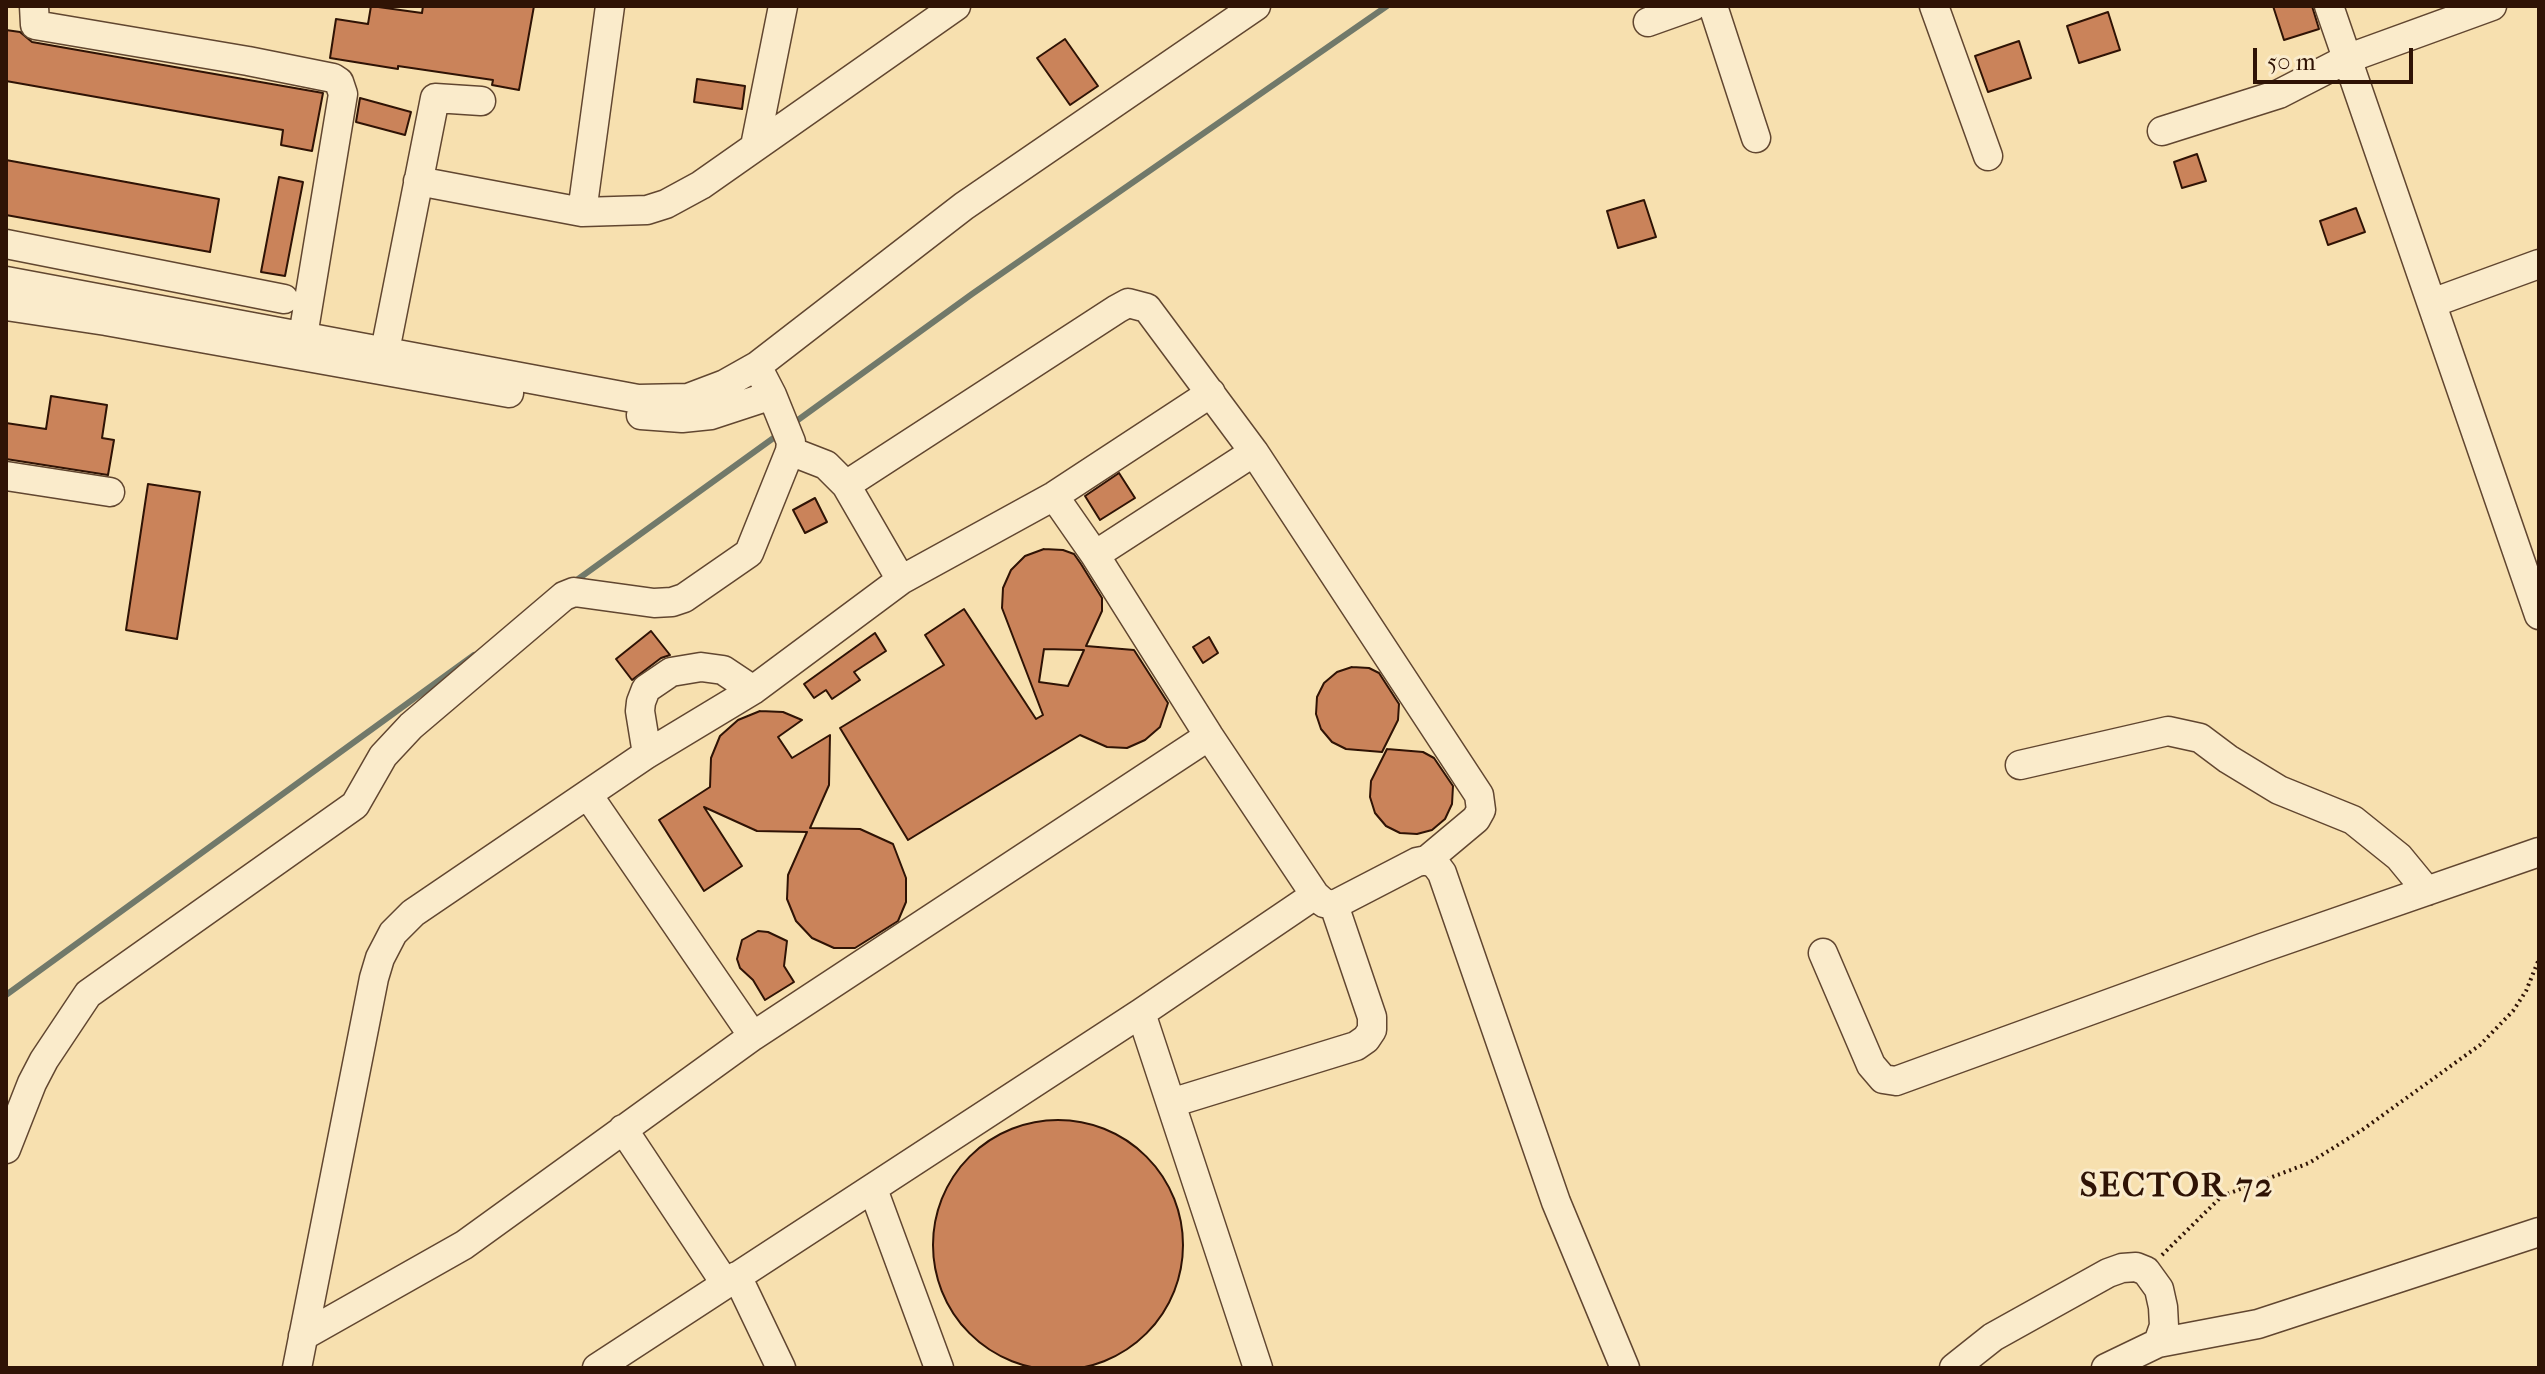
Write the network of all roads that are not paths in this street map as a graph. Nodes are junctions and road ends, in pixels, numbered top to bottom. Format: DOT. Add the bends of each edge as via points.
graph roads {
  1 [pos="34,6"];
  2 [pos="610,6"];
  3 [pos="783,6"];
  4 [pos="956,6"];
  5 [pos="1256,6"];
  6 [pos="1693,6"];
  7 [pos="1713,6"];
  8 [pos="1934,6"];
  9 [pos="2329,6"];
  10 [pos="2492,6"];
  11 [pos="1648,22"];
  12 [pos="2349,58"];
  13 [pos="481,101"];
  14 [pos="2162,131"];
  15 [pos="1756,138"];
  16 [pos="755,146"];
  17 [pos="1988,156"];
  18 [pos="418,181"];
  19 [pos="582,212"];
  20 [pos="6,244"];
  21 [pos="2539,264"];
  22 [pos="6,281"];
  23 [pos="284,299"];
  24 [pos="2432,303"];
  25 [pos="6,306"];
  26 [pos="303,336"];
  27 [pos="385,351"];
  28 [pos="757,366"];
  29 [pos="1211,393"];
  30 [pos="783,424"];
  31 [pos="1254,452"];
  32 [pos="6,476"];
  33 [pos="846,485"];
  34 [pos="110,492"];
  35 [pos="1054,496"];
  36 [pos="1095,555"];
  37 [pos="901,580"];
  38 [pos="2539,615"];
  39 [pos="753,690"];
  40 [pos="1209,736"];
  41 [pos="647,754"];
  42 [pos="2020,765"];
  43 [pos="588,795"];
  44 [pos="2539,852"];
  45 [pos="1427,860"];
  46 [pos="2427,891"];
  47 [pos="1324,900"];
  48 [pos="1823,953"];
  49 [pos="1141,1013"];
  50 [pos="753,1036"];
  51 [pos="1171,1103"];
  52 [pos="623,1129"];
  53 [pos="6,1149"];
  54 [pos="873,1189"];
  55 [pos="2539,1232"];
  56 [pos="731,1279"];
  57 [pos="303,1336"];
  58 [pos="2158,1343"];
  59 [pos="297,1368"];
  60 [pos="597,1368"];
  61 [pos="781,1368"];
  62 [pos="939,1368"];
  63 [pos="1258,1368"];
  64 [pos="1625,1368"];
  65 [pos="1954,1368"];
  66 [pos="2106,1368"];
  1 -- 26 [label="street" via="35,25 339,82 343,94"];
  2 -- 19 [label="street"];
  3 -- 16 [label="street"];
  4 -- 16 [label="street"];
  5 -- 28 [label="street" via="964,206"];
  6 -- 11 [label="street"];
  7 -- 15 [label="street"];
  8 -- 17 [label="street"];
  9 -- 12 [label="street"];
  10 -- 12 [label="street"];
  12 -- 14 [label="street" via="2279,94"];
  12 -- 24 [label="street"];
  13 -- 18 [label="street" via="435,98"];
  16 -- 19 [label="street" via="666,204 620,213"];
  18 -- 19 [label="street"];
  18 -- 27 [label="street"];
  20 -- 23 [label="street"];
  21 -- 24 [label="street"];
  22 -- 26 [label="street"];
  24 -- 38 [label="street"];
  25 -- 30 [label="street" via="643,416 711,415"];
  26 -- 27 [label="street"];
  27 -- 28 [label="street" via="638,399 688,398"];
  28 -- 30 [label="street"];
  29 -- 31 [label="street"];
  29 -- 33 [label="street" via="1147,308 1128,303"];
  29 -- 35 [label="street"];
  30 -- 33 [label="street"];
  30 -- 53 [label="street" via="749,553 672,602 574,592 564,596 411,726 383,756 355,805 88,994 38,1071"];
  31 -- 36 [label="street"];
  31 -- 45 [label="street" via="1479,795 1476,819"];
  32 -- 34 [label="street"];
  33 -- 37 [label="street"];
  35 -- 36 [label="street"];
  35 -- 37 [label="street"];
  36 -- 40 [label="street"];
  37 -- 39 [label="street"];
  39 -- 41 [label="street"];
  39 -- 41 [label="street" via="723,670 671,672 646,689 641,702"];
  40 -- 47 [label="street"];
  40 -- 50 [label="street"];
  41 -- 43 [label="street"];
  42 -- 46 [label="street" via="2168,731 2200,738 2279,790 2353,820 2399,857"];
  43 -- 50 [label="street"];
  43 -- 57 [label="street" via="413,913 386,945 374,978"];
  44 -- 46 [label="street"];
  45 -- 47 [label="street"];
  45 -- 64 [label="street" via="1442,873 1556,1202"];
  46 -- 48 [label="street" via="1896,1081 1883,1079 1871,1065"];
  47 -- 49 [label="street"];
  47 -- 51 [label="street" via="1372,1017 1366,1039"];
  49 -- 51 [label="street"];
  49 -- 54 [label="street"];
  50 -- 52 [label="street"];
  51 -- 63 [label="street"];
  52 -- 56 [label="street"];
  52 -- 57 [label="street" via="464,1245"];
  54 -- 56 [label="street"];
  54 -- 62 [label="street"];
  55 -- 58 [label="street" via="2258,1324"];
  56 -- 60 [label="street"];
  56 -- 61 [label="street"];
  57 -- 59 [label="street"];
  58 -- 65 [label="street" via="2164,1326 2159,1289 2146,1271 2122,1268 1993,1337"];
  58 -- 66 [label="street"];
}
